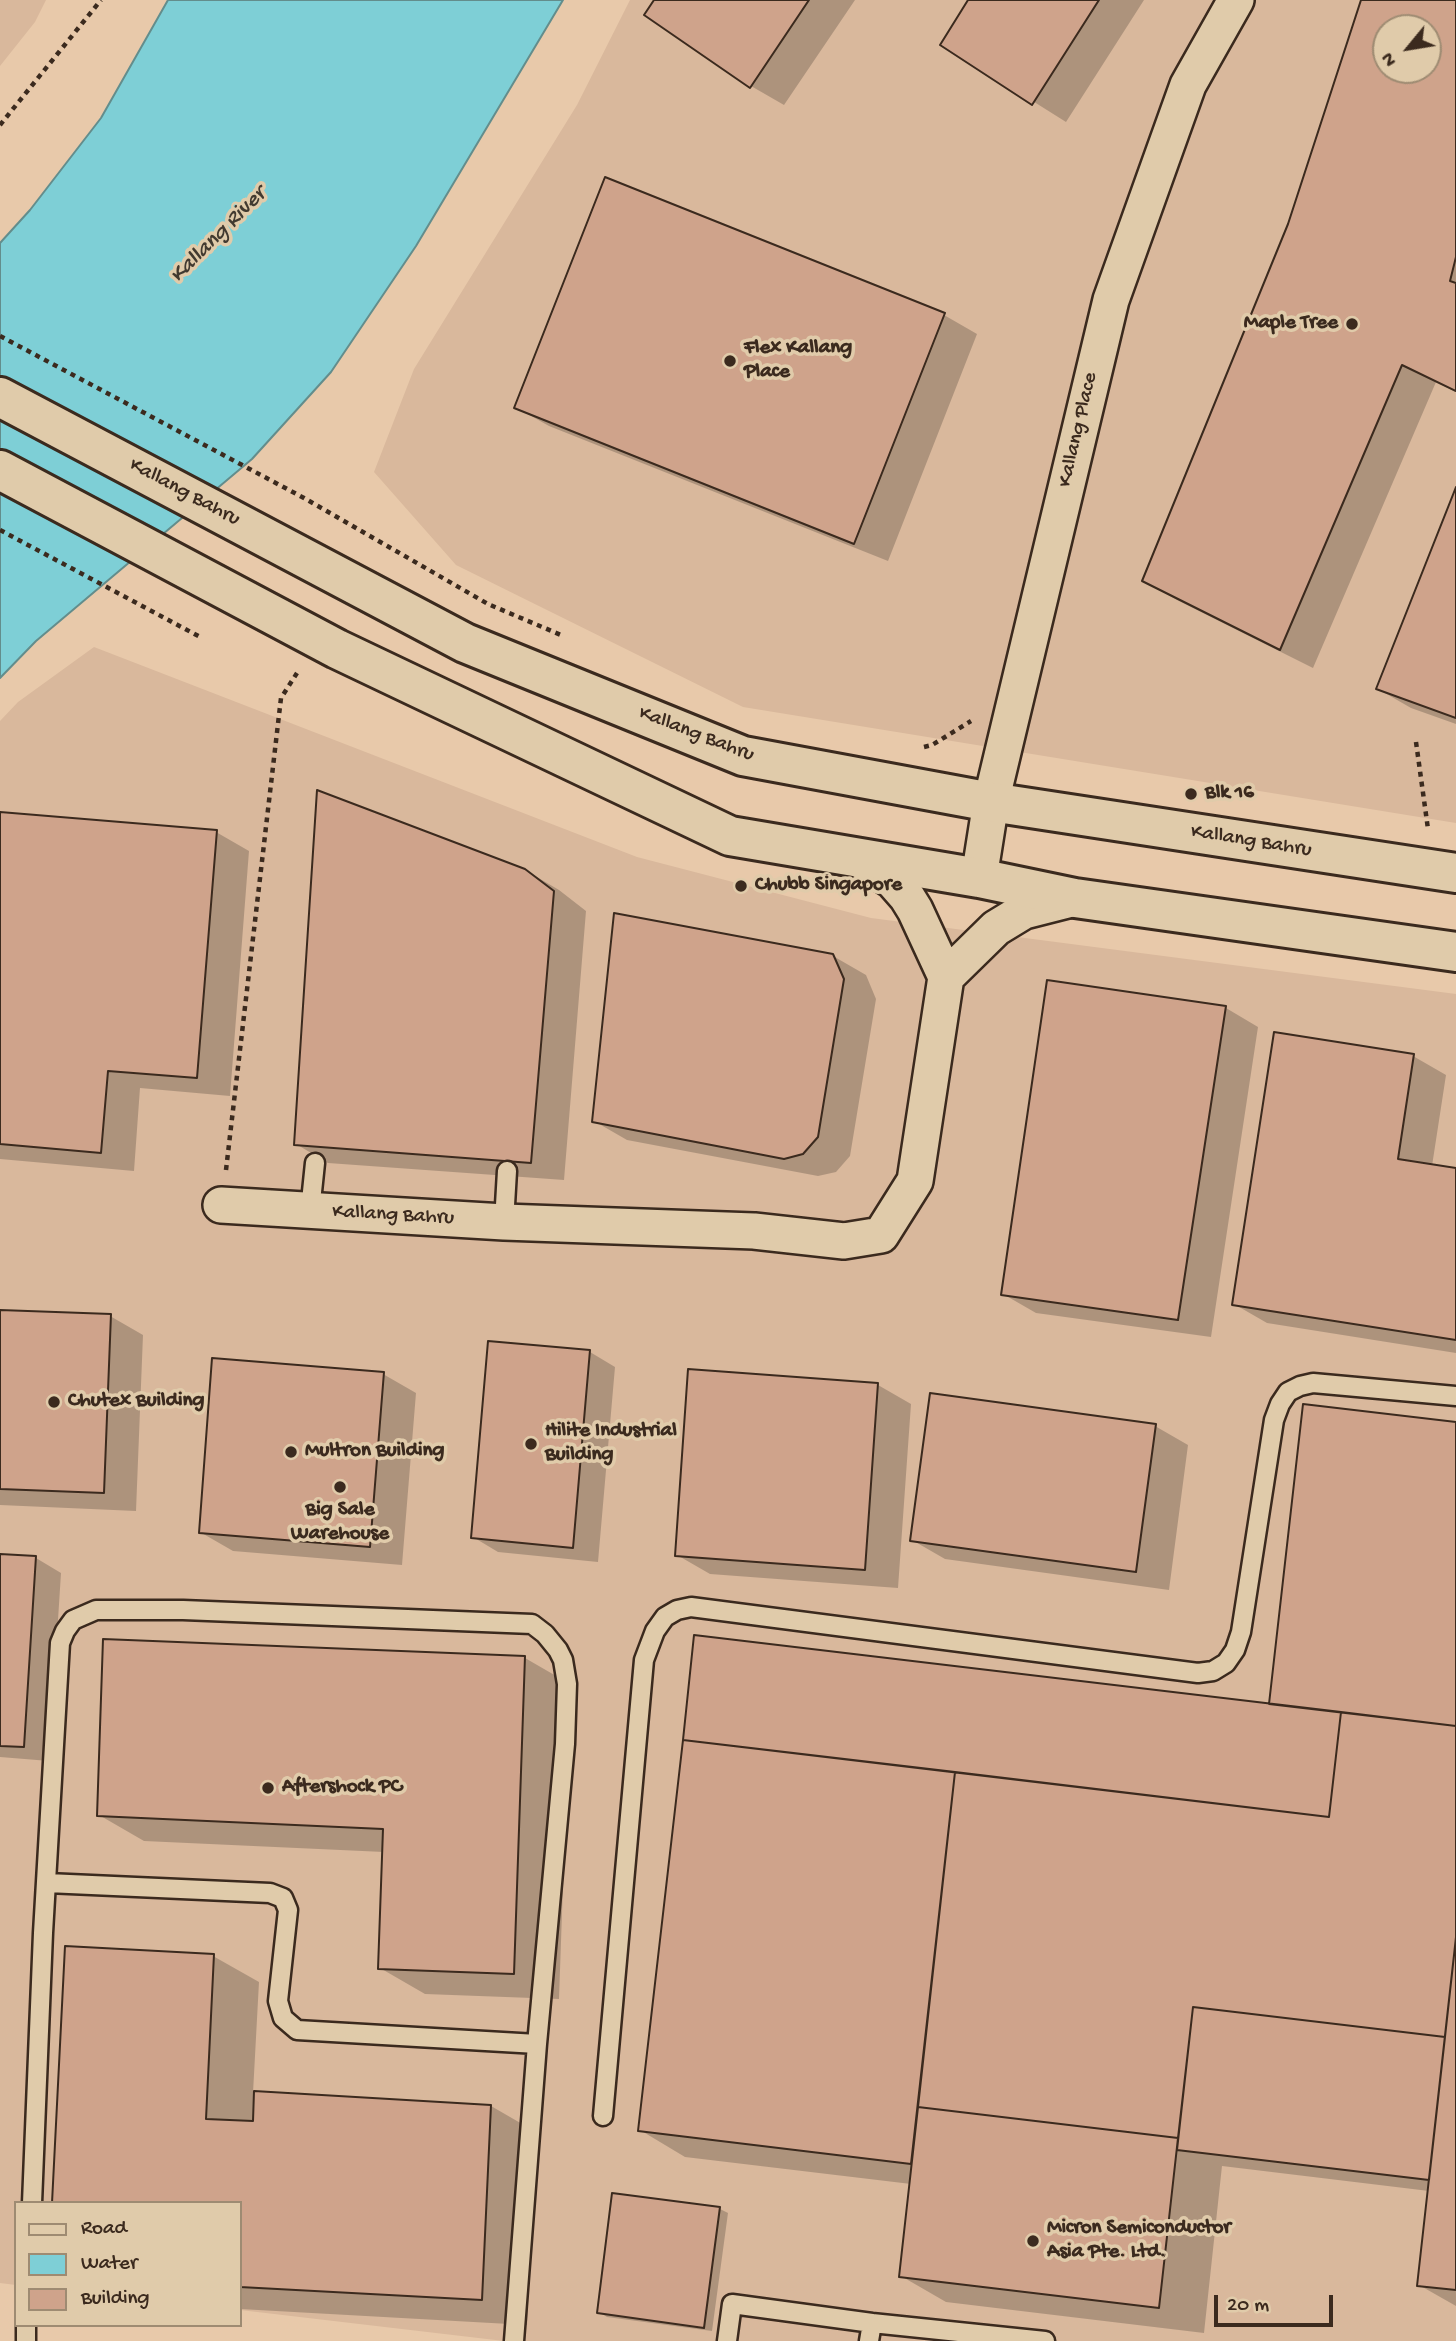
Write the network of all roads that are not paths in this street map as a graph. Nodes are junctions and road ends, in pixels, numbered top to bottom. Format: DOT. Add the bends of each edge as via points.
graph roads {
  1 [pos="1236,0"];
  2 [pos="0,397"];
  3 [pos="0,470"];
  4 [pos="991,802"];
  5 [pos="856,858"];
  6 [pos="1456,873"];
  7 [pos="979,878"];
  8 [pos="1075,898"];
  9 [pos="1456,952"];
  10 [pos="946,977"];
  11 [pos="315,1163"];
  12 [pos="507,1171"];
  13 [pos="221,1205"];
  14 [pos="310,1211"];
  15 [pos="504,1222"];
  16 [pos="1456,1396"];
  17 [pos="47,1883"];
  18 [pos="537,2044"];
  19 [pos="603,2116"];
  20 [pos="32,2201"];
  21 [pos="871,2332"];
  22 [pos="514,2341"];
  23 [pos="727,2341"];
  24 [pos="1045,2341"];
  1 -- 4 [label="street, Kallang Place" via="1188,86 1111,300"];
  2 -- 4 [label="main road, Kallang Bahru" via="466,643 743,756"];
  3 -- 5 [label="main road" via="337,649 730,836"];
  4 -- 6 [label="main road, Kallang Bahru"];
  4 -- 7 [label="street, Kallang Place"];
  5 -- 7 [label="main road"];
  5 -- 10 [label="street" via="893,881 906,897"];
  7 -- 8 [label="main road"];
  8 -- 9 [label="main road"];
  8 -- 10 [label="street" via="1024,911 996,928"];
  10 -- 15 [label="street, Kallang Bahru" via="915,1181 881,1235 844,1241 754,1231"];
  11 -- 14 [label="lane"];
  12 -- 15 [label="lane"];
  13 -- 14 [label="street, Kallang Bahru"];
  14 -- 15 [label="street, Kallang Bahru"];
  16 -- 19 [label="lane" via="1313,1383 1289,1392 1275,1420 1241,1632 1231,1657 1213,1671 1198,1673 691,1607 665,1617 654,1631 644,1660"];
  17 -- 18 [label="lane" via="283,1898 288,1910 278,2001 283,2018 298,2030"];
  17 -- 18 [label="lane" via="60,1643 73,1620 84,1613 96,1609 183,1610 532,1624 558,1650 567,1684"];
  17 -- 20 [label="lane"];
  18 -- 22 [label="lane"];
  21 -- 23 [label="lane" via="732,2304"];
  21 -- 24 [label="lane"];
}
